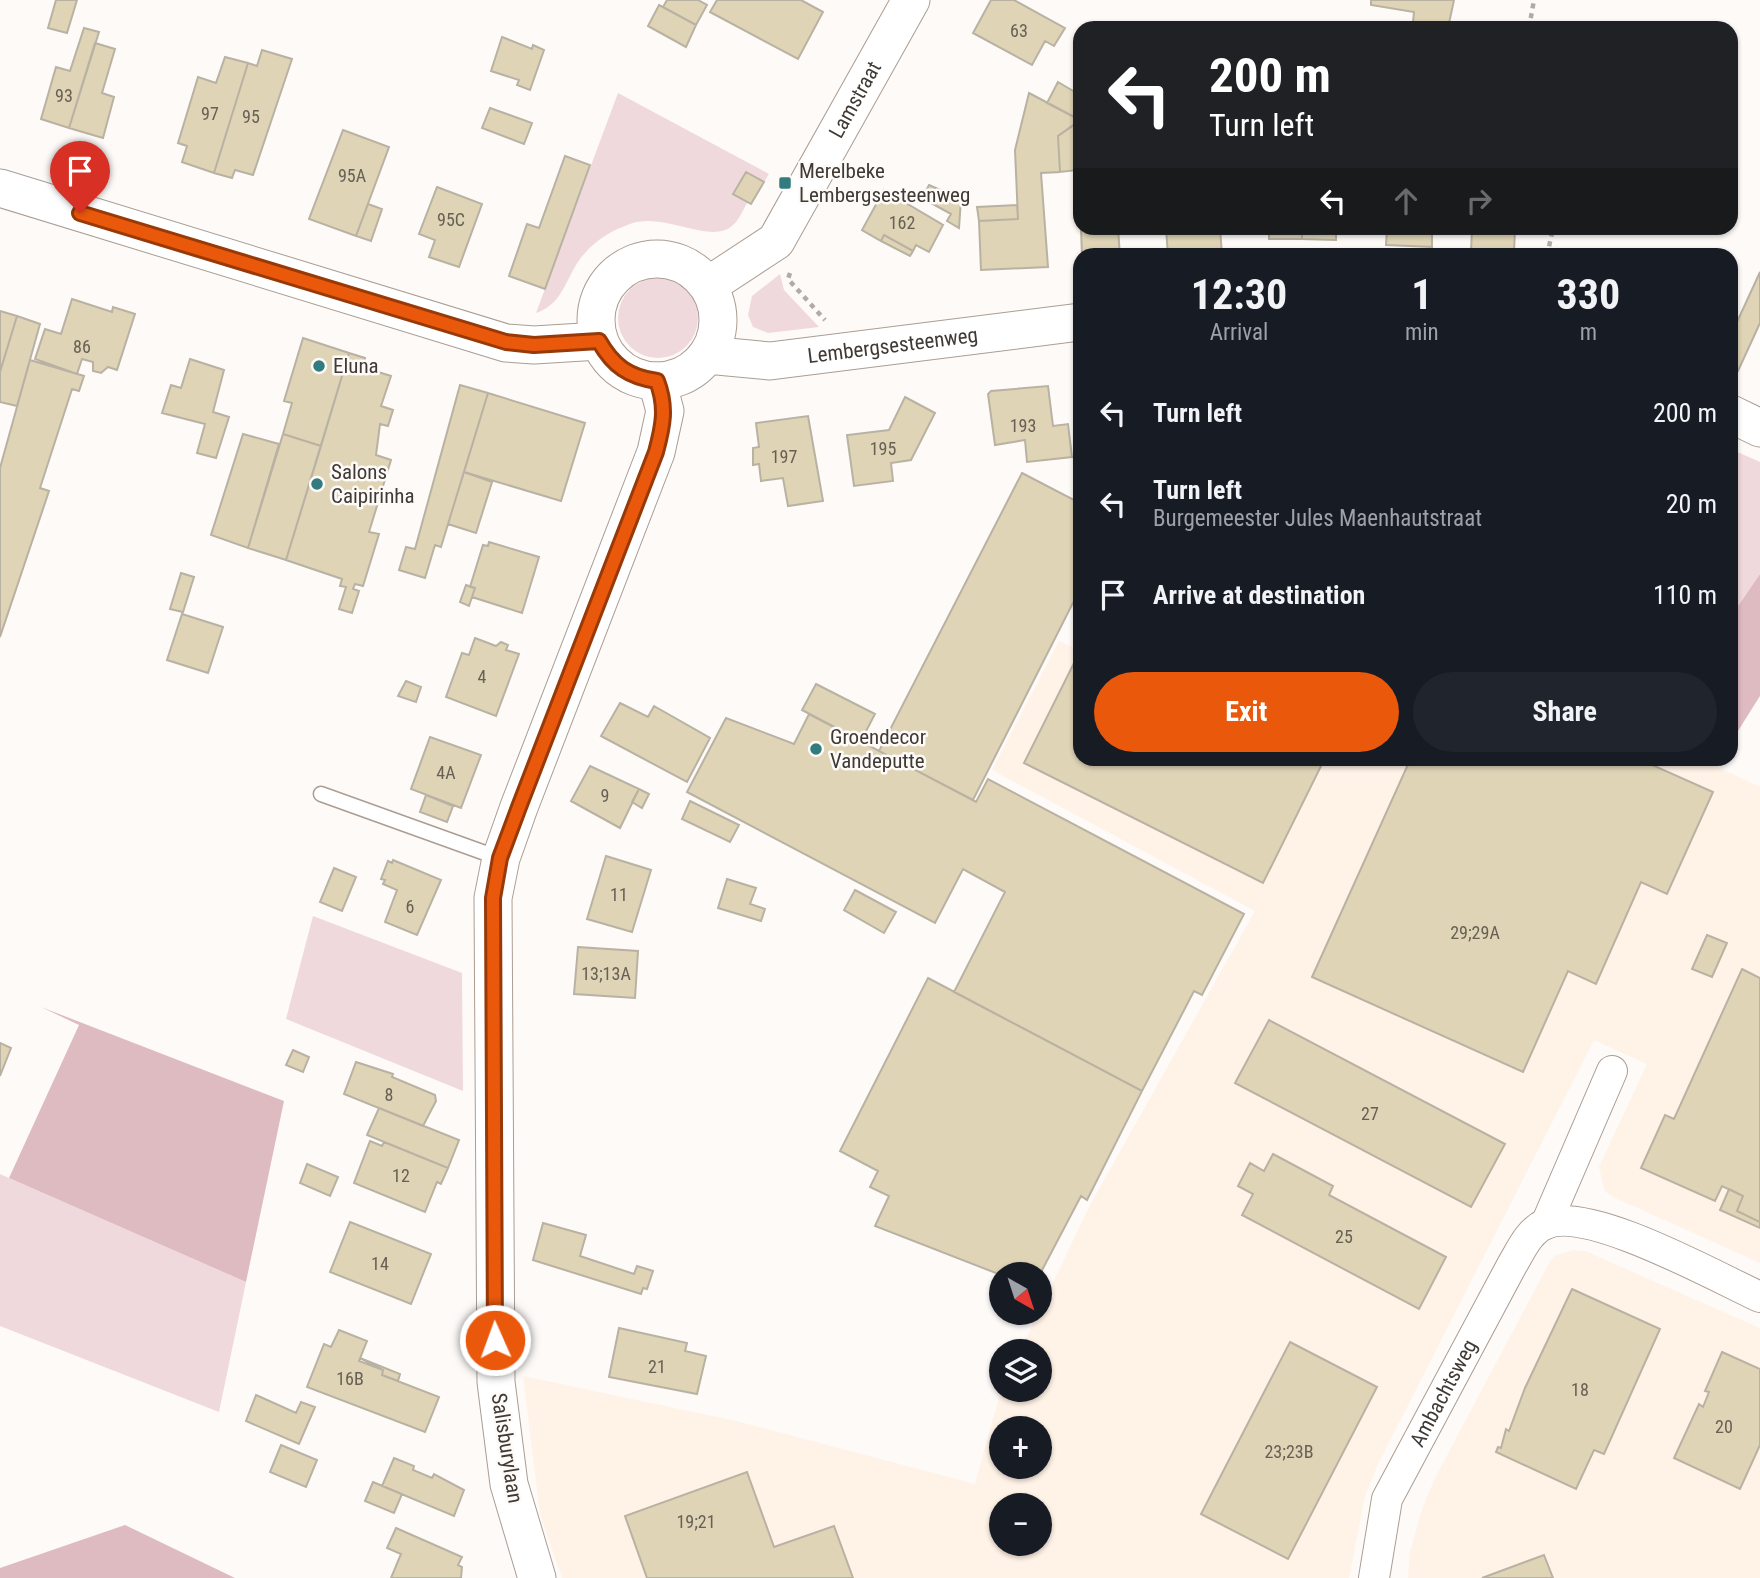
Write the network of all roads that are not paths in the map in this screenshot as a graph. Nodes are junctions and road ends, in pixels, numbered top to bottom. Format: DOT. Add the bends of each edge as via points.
graph roads {
  1 [pos="911,0"];
  2 [pos="0,188"];
  3 [pos="709,285"];
  4 [pos="1073,323"];
  5 [pos="599,341"];
  6 [pos="707,355"];
  7 [pos="657,381"];
  8 [pos="1738,417"];
  9 [pos="1760,428"];
  10 [pos="321,794"];
  11 [pos="500,858"];
  12 [pos="1612,1070"];
  13 [pos="1546,1223"];
  14 [pos="1760,1297"];
  15 [pos="537,1578"];
  16 [pos="1374,1578"];
  1 -- 3 [label="street, Lamstraat" via="776,241"];
  2 -- 5 [label="street" via="506,342"];
  3 -- 5 [label="street" via="678,261 658,258 629,265 607,284 598,302"];
  3 -- 6 [label="street" via="718,321"];
  4 -- 6 [label="street, Lembergsesteenweg" via="770,361"];
  5 -- 7 [label="street" via="622,370"];
  6 -- 7 [label="street" via="676,378"];
  7 -- 11 [label="street, Salisburylaan" via="665,411 656,452"];
  8 -- 9 [label="street"];
  10 -- 11 [label="lane"];
  11 -- 15 [label="street, Salisburylaan" via="491,935 496,1382 509,1484"];
  12 -- 13 [label="street, Ambachtsweg"];
  13 -- 14 [label="street" via="1574,1220 1604,1226"];
  13 -- 16 [label="street, Ambachtsweg" via="1530,1236 1512,1265 1387,1500"];
}
